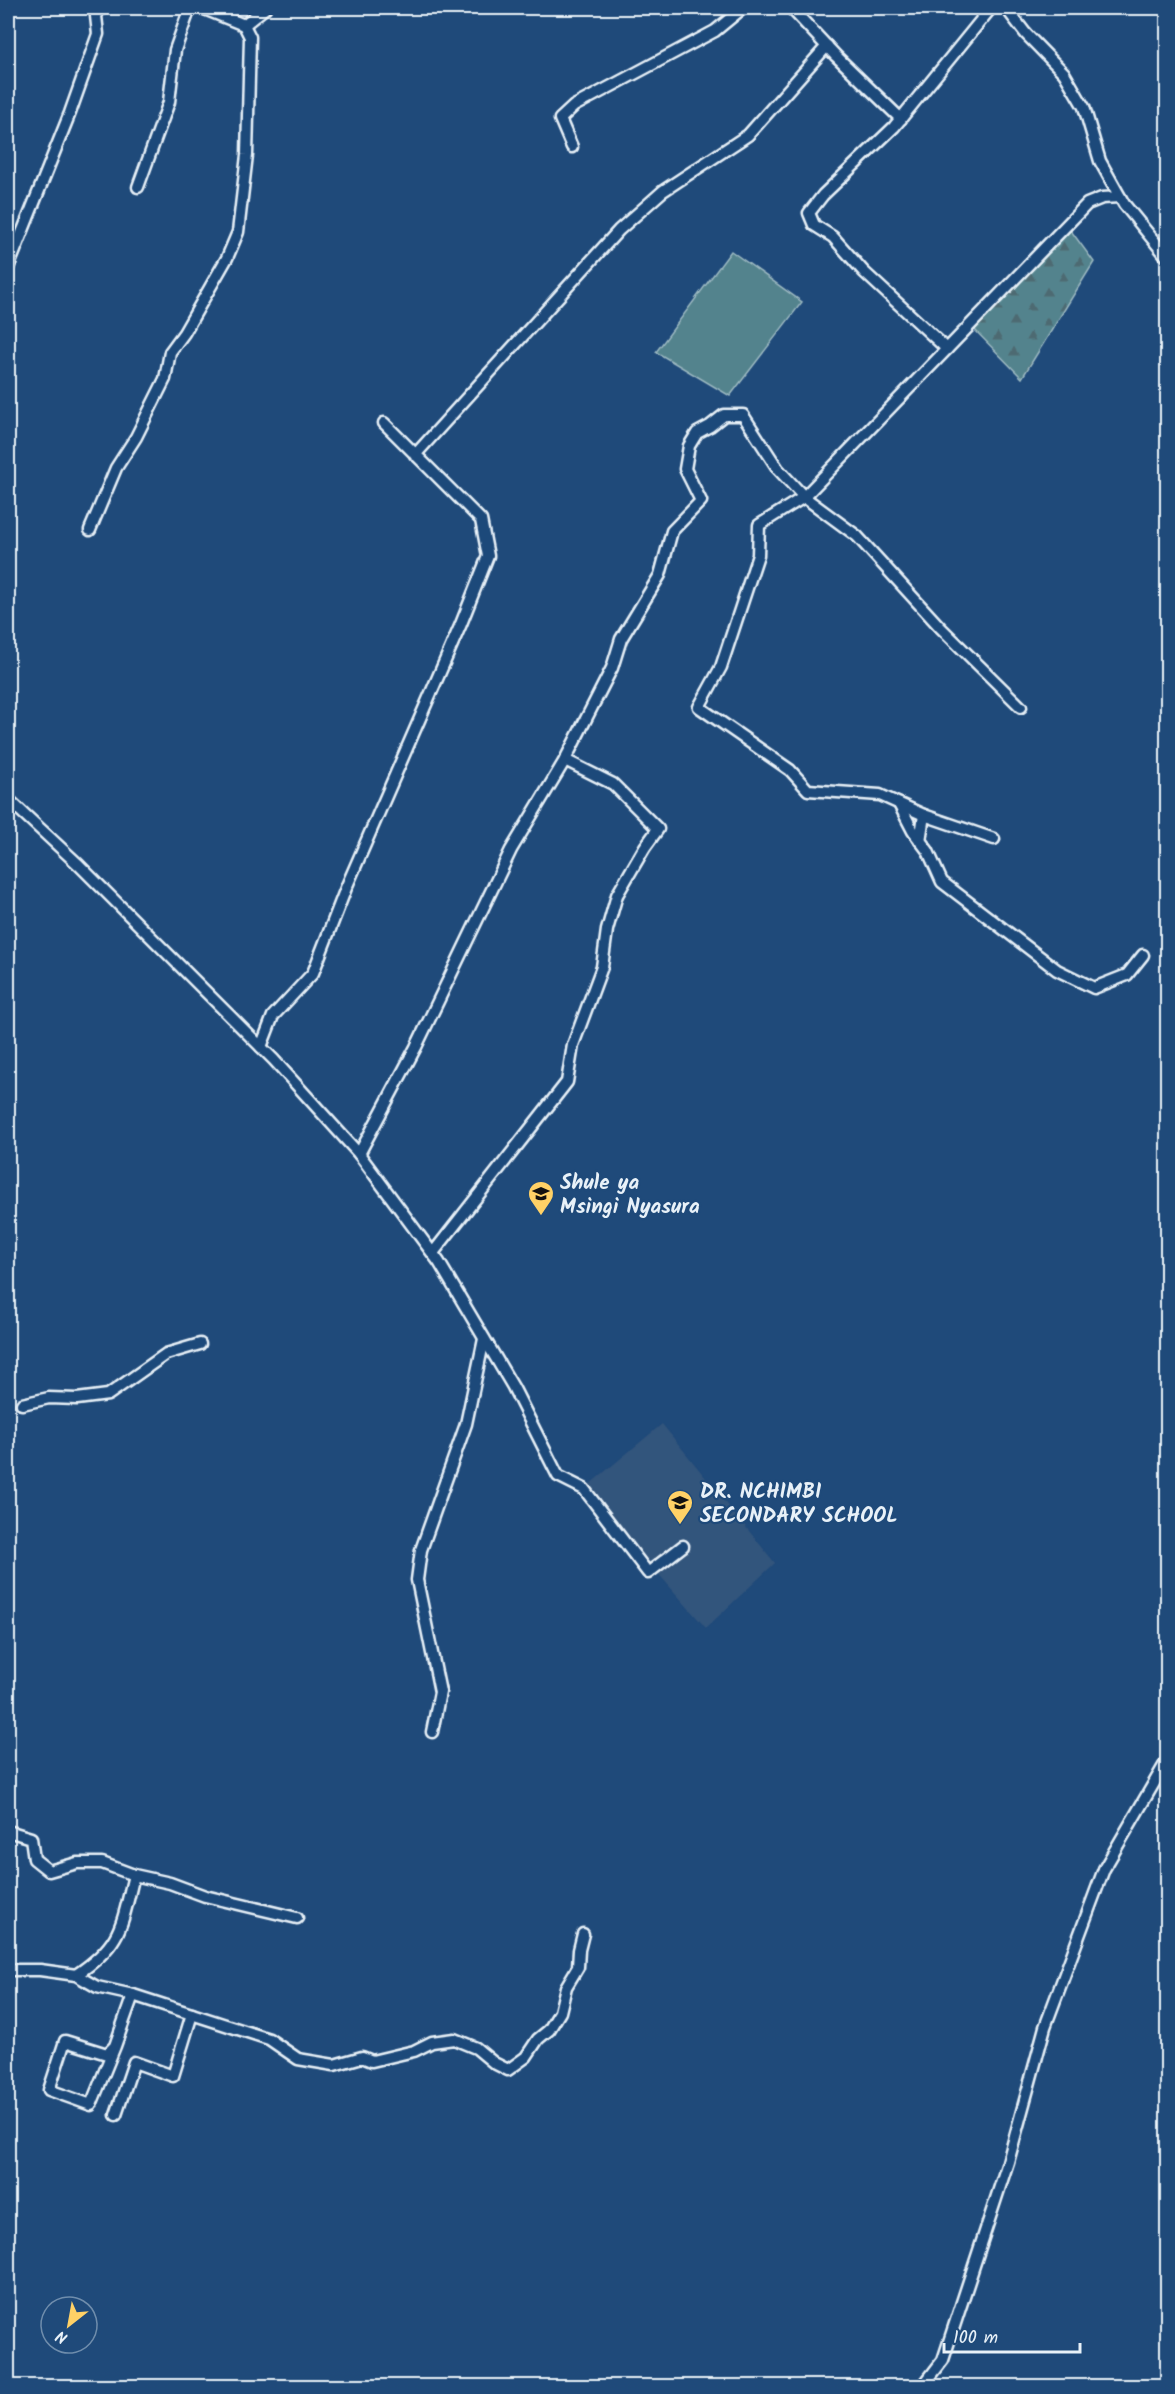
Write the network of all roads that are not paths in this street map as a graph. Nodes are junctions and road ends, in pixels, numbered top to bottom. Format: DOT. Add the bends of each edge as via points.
graph roads {
  1 [pos="100,8"];
  2 [pos="190,8"];
  3 [pos="202,8"];
  4 [pos="265,8"];
  5 [pos="743,8"];
  6 [pos="791,8"];
  7 [pos="991,8"];
  8 [pos="1006,8"];
  9 [pos="244,25"];
  10 [pos="827,46"];
  11 [pos="901,119"];
  12 [pos="572,147"];
  13 [pos="138,187"];
  14 [pos="1120,197"];
  15 [pos="1167,258"];
  16 [pos="8,268"];
  17 [pos="947,349"];
  18 [pos="384,423"];
  19 [pos="415,454"];
  20 [pos="804,497"];
  21 [pos="90,530"];
  22 [pos="1021,707"];
  23 [pos="565,760"];
  24 [pos="8,799"];
  25 [pos="899,803"];
  26 [pos="924,815"];
  27 [pos="994,839"];
  28 [pos="920,841"];
  29 [pos="1143,955"];
  30 [pos="261,1047"];
  31 [pos="359,1155"];
  32 [pos="433,1253"];
  33 [pos="484,1339"];
  34 [pos="200,1344"];
  35 [pos="22,1404"];
  36 [pos="683,1546"];
  37 [pos="432,1732"];
  38 [pos="1167,1758"];
  39 [pos="8,1831"];
  40 [pos="134,1875"];
  41 [pos="297,1918"];
  42 [pos="583,1934"];
  43 [pos="8,1970"];
  44 [pos="76,1975"];
  45 [pos="133,1995"];
  46 [pos="192,2014"];
  47 [pos="115,2046"];
  48 [pos="116,2115"];
  49 [pos="923,2386"];
  1 -- 16 [label="street" via="96,16 98,34"];
  2 -- 13 [label="street" via="175,50 169,102"];
  3 -- 9 [label="street"];
  4 -- 9 [label="street"];
  5 -- 12 [label="street" via="715,31 574,106 560,119"];
  6 -- 10 [label="street"];
  7 -- 11 [label="street"];
  8 -- 14 [label="street" via="1064,73 1084,107 1100,161"];
  9 -- 21 [label="street" via="250,37 251,64 247,155 238,232 227,258 170,352 165,379 116,468"];
  10 -- 11 [label="street"];
  10 -- 19 [label="street" via="748,135 663,191 619,230"];
  11 -- 17 [label="street" via="809,213 814,225 833,237 864,272"];
  14 -- 15 [label="street"];
  14 -- 17 [label="street" via="1087,204"];
  17 -- 20 [label="street"];
  18 -- 19 [label="street"];
  19 -- 30 [label="street" via="481,520 488,556 313,974 273,1016"];
  20 -- 22 [label="street" via="857,536 939,627"];
  20 -- 23 [label="street" via="778,469 743,415 724,415 697,433 689,446 685,469 701,501 672,531 660,575 621,639 612,668"];
  20 -- 25 [label="street" via="759,525 758,555 721,667 699,706 790,770 808,789 880,795"];
  23 -- 31 [label="street" via="511,850"];
  23 -- 32 [label="street" via="613,784 658,829 617,895 602,967 573,1046 567,1082"];
  24 -- 30 [label="street"];
  25 -- 26 [label="street"];
  25 -- 28 [label="street"];
  26 -- 27 [label="street"];
  26 -- 28 [label="street"];
  28 -- 29 [label="street" via="942,882 1072,979 1094,988 1106,984 1127,975"];
  30 -- 31 [label="street"];
  31 -- 32 [label="street"];
  32 -- 33 [label="street"];
  33 -- 36 [label="street" via="558,1476 584,1490 648,1573"];
  33 -- 37 [label="street" via="466,1425 421,1550 417,1580 440,1692"];
  34 -- 35 [label="street" via="166,1354 108,1395 49,1398"];
  38 -- 49 [label="street" via="1104,1869 1045,2027 1008,2162 943,2360"];
  39 -- 40 [label="street" via="31,1838 34,1859 49,1871 77,1863 102,1863"];
  40 -- 41 [label="street"];
  40 -- 44 [label="street" via="113,1944"];
  42 -- 46 [label="street" via="578,1967 566,1987 560,2012 526,2057 508,2070 476,2048 454,2039 372,2061 362,2058 334,2065 298,2059 269,2039"];
  43 -- 44 [label="street"];
  44 -- 45 [label="street" via="97,1988"];
  45 -- 46 [label="street"];
  45 -- 47 [label="street"];
  46 -- 48 [label="street" via="173,2076 134,2062"];
  47 -- 47 [label="street" via="107,2054 65,2041 49,2090 91,2105"];
}
